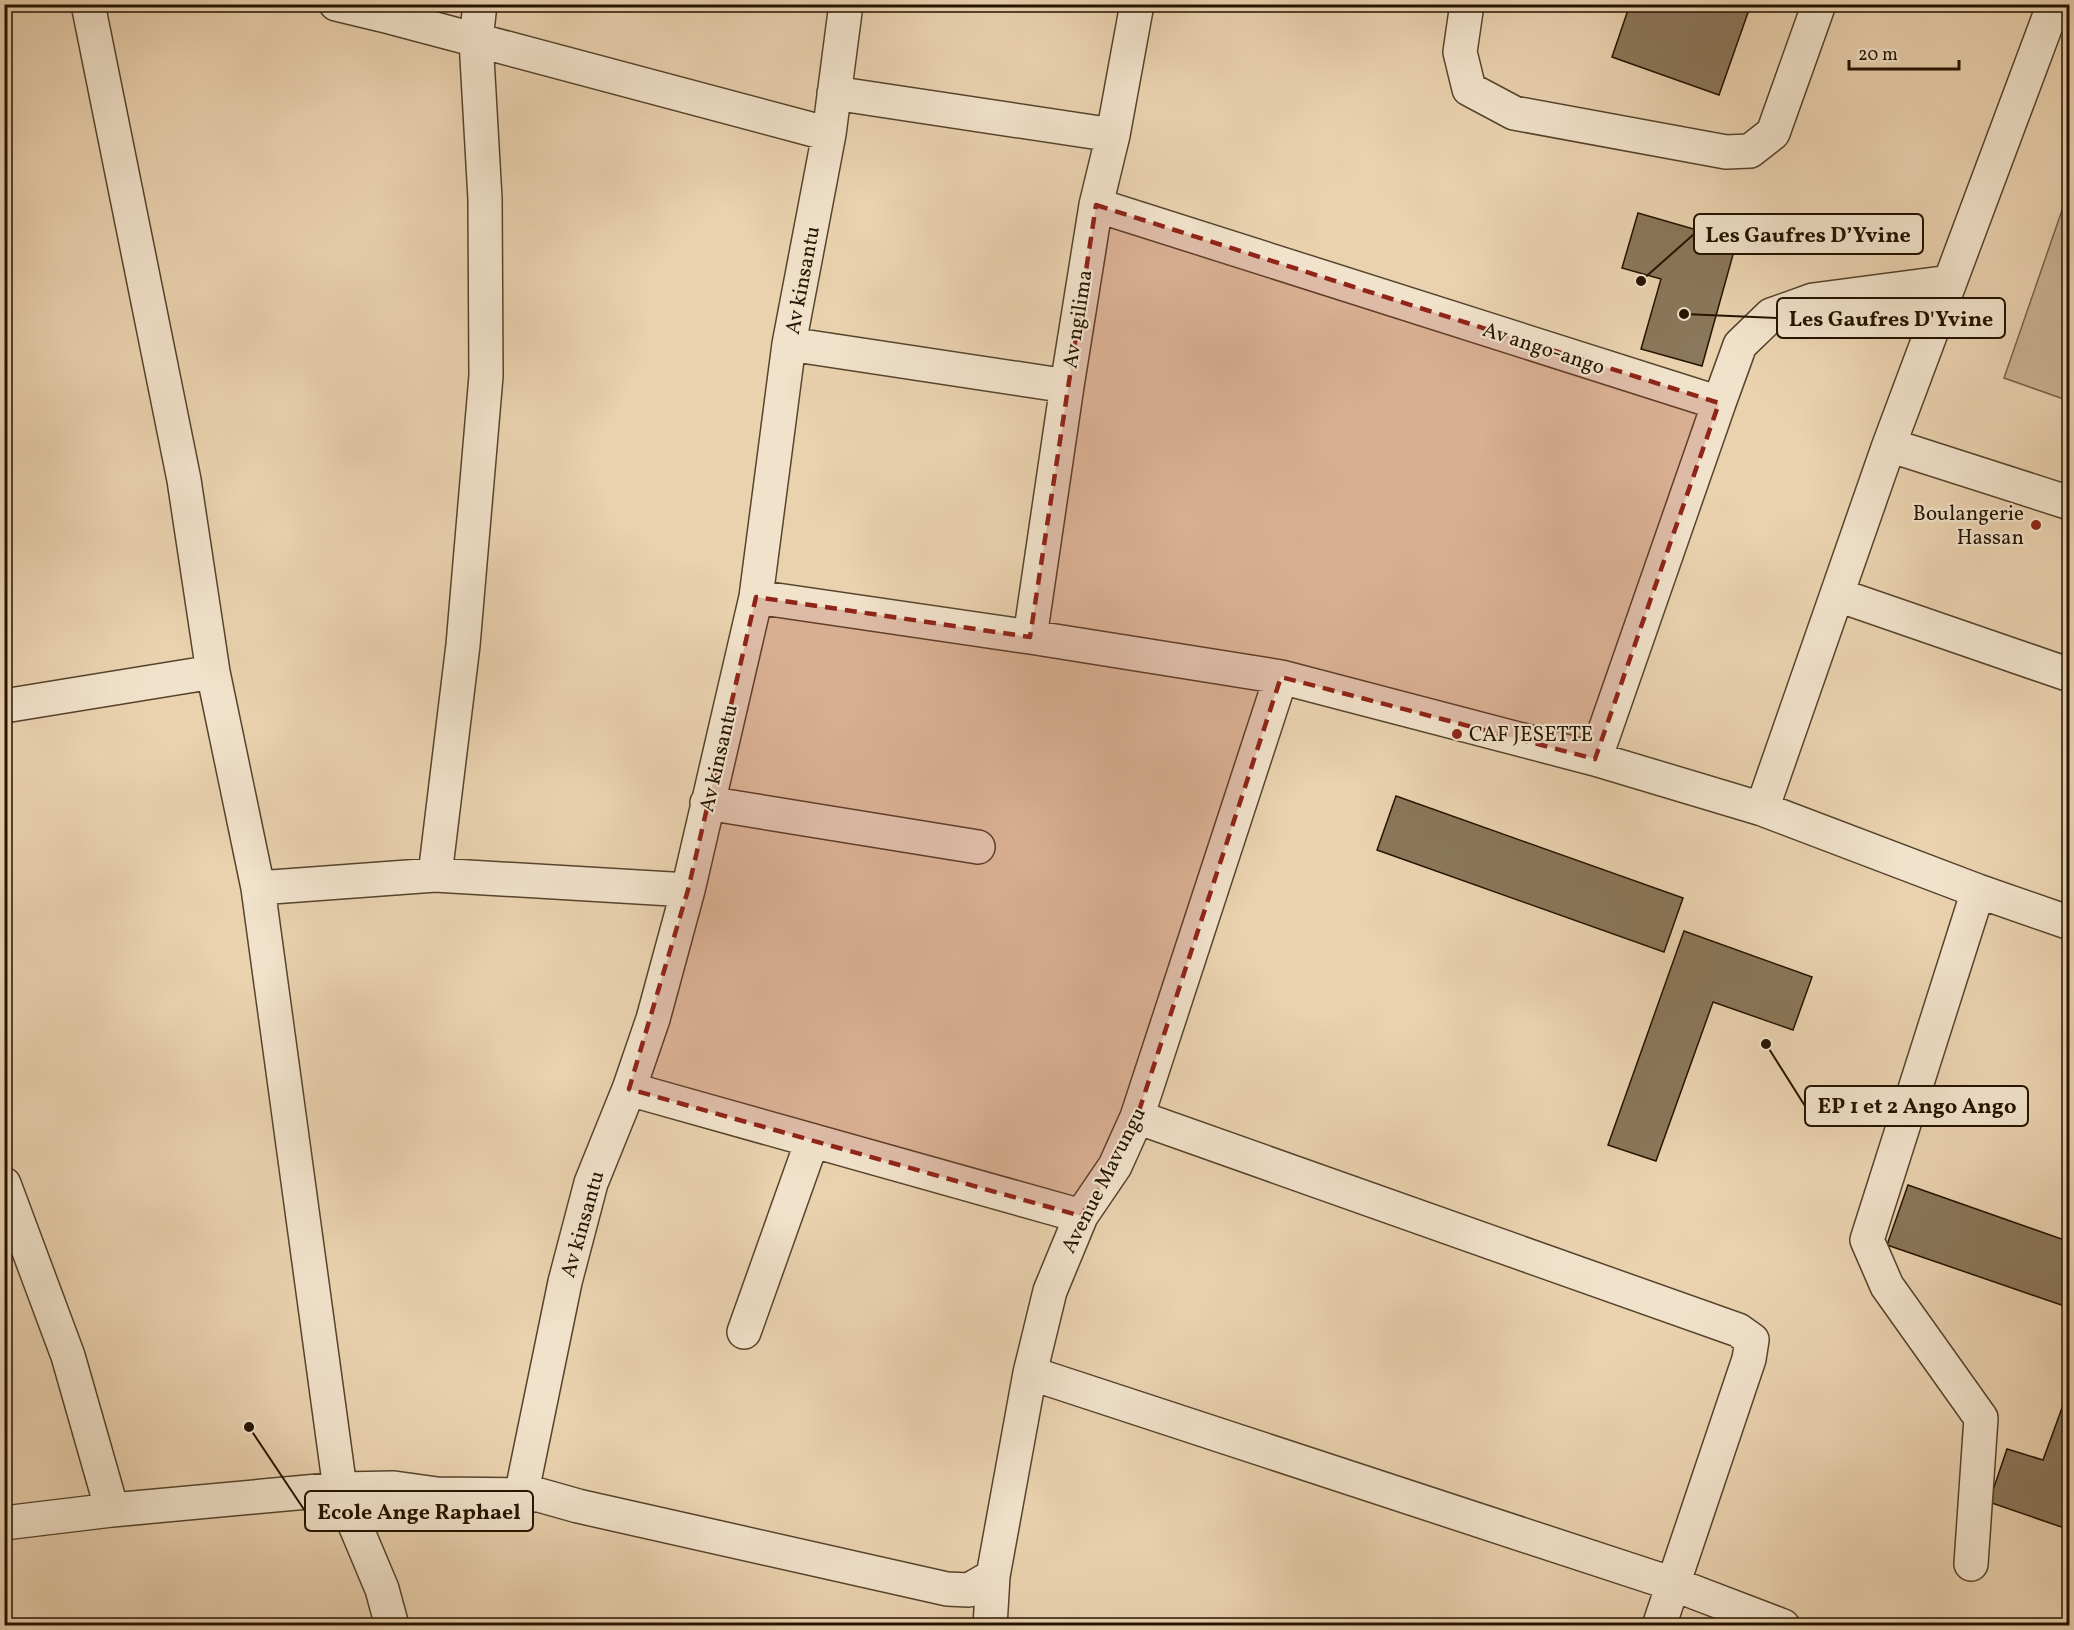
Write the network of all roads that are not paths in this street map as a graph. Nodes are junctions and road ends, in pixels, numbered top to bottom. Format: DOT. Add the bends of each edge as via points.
graph roads {
  1 [pos="88,4"];
  2 [pos="336,4"];
  3 [pos="480,4"];
  4 [pos="846,4"];
  5 [pos="1137,4"];
  6 [pos="1467,4"];
  7 [pos="1819,4"];
  8 [pos="2054,4"];
  9 [pos="476,40"];
  10 [pos="834,93"];
  11 [pos="829,134"];
  12 [pos="1113,135"];
  13 [pos="1096,205"];
  14 [pos="1950,282"];
  15 [pos="789,344"];
  16 [pos="1067,386"];
  17 [pos="1719,404"];
  18 [pos="1889,445"];
  19 [pos="2070,503"];
  20 [pos="1838,595"];
  21 [pos="756,597"];
  22 [pos="1030,637"];
  23 [pos="213,672"];
  24 [pos="2070,675"];
  25 [pos="1281,677"];
  26 [pos="4,706"];
  27 [pos="1595,759"];
  28 [pos="707,803"];
  29 [pos="1762,809"];
  30 [pos="978,847"];
  31 [pos="435,875"];
  32 [pos="258,888"];
  33 [pos="688,890"];
  34 [pos="1978,891"];
  35 [pos="2070,923"];
  36 [pos="629,1089"];
  37 [pos="1137,1117"];
  38 [pos="812,1141"];
  39 [pos="4,1184"];
  40 [pos="1081,1216"];
  41 [pos="13,1229"];
  42 [pos="744,1332"];
  43 [pos="1030,1373"];
  44 [pos="340,1489"];
  45 [pos="521,1496"];
  46 [pos="112,1510"];
  47 [pos="4,1523"];
  48 [pos="1971,1564"];
  49 [pos="993,1576"];
  50 [pos="1673,1584"];
  51 [pos="392,1626"];
  52 [pos="990,1626"];
  53 [pos="1659,1626"];
  54 [pos="1783,1626"];
  1 -- 23 [label="street" via="184,480"];
  2 -- 9 [label="street"];
  3 -- 9 [label="street"];
  4 -- 10 [label="street, Av kinsantu"];
  5 -- 12 [label="street, Av ngilima"];
  6 -- 7 [label="street" via="1460,52 1469,89 1514,113 1726,152 1750,151 1773,133"];
  8 -- 14 [label="street"];
  9 -- 11 [label="street"];
  9 -- 31 [label="street" via="485,199 486,376 464,634"];
  10 -- 11 [label="street, Av kinsantu"];
  10 -- 12 [label="street"];
  11 -- 15 [label="street, Av kinsantu"];
  12 -- 13 [label="street, Av ngilima"];
  13 -- 16 [label="street, Av ngilima"];
  13 -- 17 [label="street, Av ango-ango"];
  14 -- 17 [label="street" via="1813,300 1771,315 1740,345"];
  14 -- 18 [label="street"];
  15 -- 16 [label="street"];
  15 -- 21 [label="street, Av kinsantu"];
  16 -- 22 [label="street, Av ngilima"];
  17 -- 27 [label="street"];
  18 -- 19 [label="street"];
  18 -- 20 [label="street"];
  20 -- 24 [label="street"];
  20 -- 29 [label="street"];
  21 -- 22 [label="street"];
  21 -- 28 [label="street, Av kinsantu"];
  22 -- 25 [label="street"];
  23 -- 26 [label="street"];
  23 -- 32 [label="street"];
  25 -- 27 [label="street"];
  25 -- 37 [label="street, Avenue Mavungu"];
  27 -- 29 [label="street"];
  28 -- 30 [label="street"];
  28 -- 33 [label="street, Av kinsantu"];
  29 -- 34 [label="street"];
  31 -- 32 [label="street"];
  31 -- 33 [label="street"];
  32 -- 44 [label="street"];
  33 -- 36 [label="street, Av kinsantu" via="653,1019"];
  34 -- 35 [label="street"];
  34 -- 48 [label="street" via="1868,1240 1887,1286 1981,1418"];
  36 -- 38 [label="street"];
  36 -- 45 [label="street, Av kinsantu" via="585,1205"];
  37 -- 40 [label="street, Avenue Mavungu" via="1115,1166"];
  37 -- 50 [label="street" via="1738,1330 1752,1340"];
  38 -- 40 [label="street"];
  38 -- 42 [label="street"];
  39 -- 41 [label="street"];
  40 -- 43 [label="street, Avenue Mavungu" via="1050,1291"];
  41 -- 46 [label="street" via="68,1356"];
  43 -- 49 [label="street, Avenue Mavungu"];
  43 -- 50 [label="street"];
  44 -- 45 [label="street" via="394,1488 437,1494"];
  44 -- 46 [label="street"];
  44 -- 51 [label="street" via="382,1589"];
  45 -- 49 [label="street" via="539,1495 947,1589 969,1590"];
  46 -- 47 [label="street"];
  49 -- 52 [label="street, Avenue Mavungu"];
  50 -- 53 [label="street"];
  50 -- 54 [label="street"];
}
